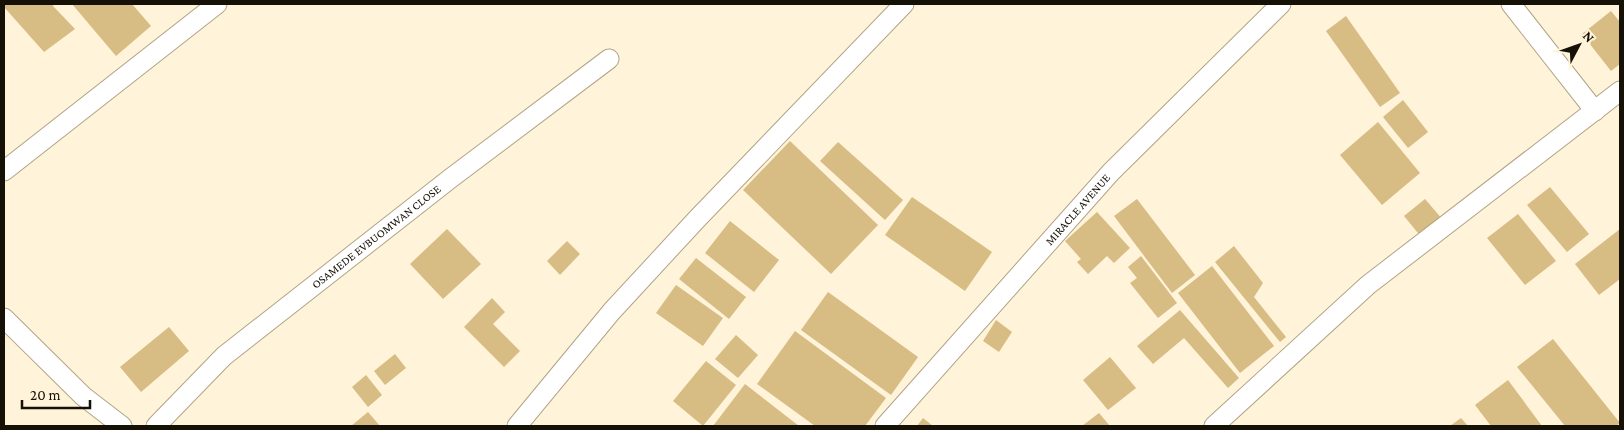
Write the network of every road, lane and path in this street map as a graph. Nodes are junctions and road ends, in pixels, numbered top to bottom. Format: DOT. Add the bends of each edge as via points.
graph roads {
  1 [pos="217,4"];
  2 [pos="904,4"];
  3 [pos="1280,4"];
  4 [pos="1511,4"];
  5 [pos="609,59"];
  6 [pos="1620,91"];
  7 [pos="1595,111"];
  8 [pos="4,171"];
  9 [pos="4,318"];
  10 [pos="122,426"];
  11 [pos="156,426"];
  12 [pos="516,426"];
  13 [pos="886,426"];
  14 [pos="1214,426"];
  1 -- 8 [label="street"];
  2 -- 12 [label="street" via="612,310"];
  3 -- 13 [label="street, MIRACLE AVENUE" via="1111,172"];
  4 -- 7 [label="street"];
  5 -- 11 [label="street, OSAMEDE EVBUOMWAN CLOSE" via="224,356"];
  6 -- 7 [label="street"];
  7 -- 14 [label="street" via="1368,285"];
  9 -- 10 [label="street" via="83,396"];
}
